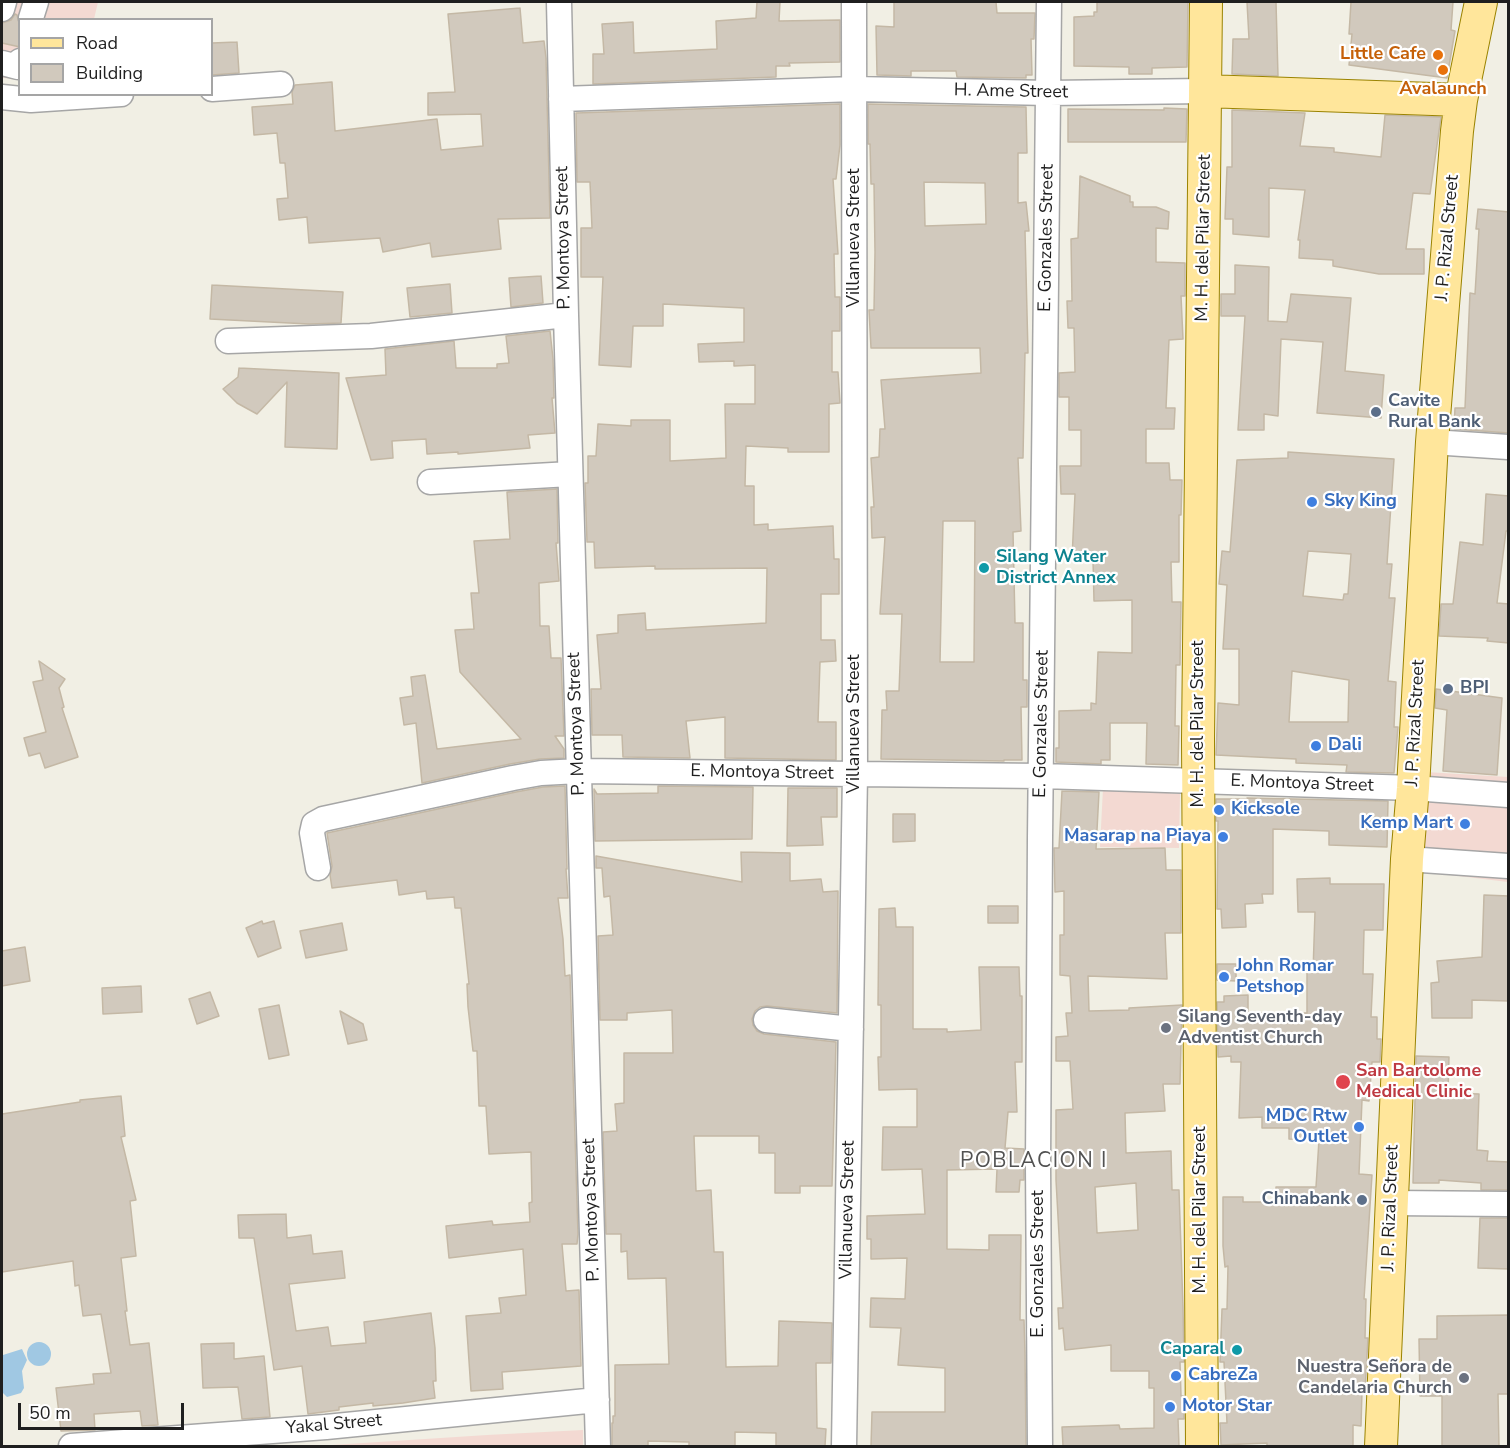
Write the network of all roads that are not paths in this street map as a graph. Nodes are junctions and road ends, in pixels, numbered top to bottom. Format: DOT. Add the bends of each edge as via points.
graph roads {
  1 [pos="4,2"];
  2 [pos="559,2"];
  3 [pos="854,2"];
  4 [pos="1049,2"];
  5 [pos="1206,2"];
  6 [pos="1481,2"];
  7 [pos="2,9"];
  8 [pos="2,63"];
  9 [pos="18,68"];
  10 [pos="281,84"];
  11 [pos="213,89"];
  12 [pos="855,89"];
  13 [pos="1205,91"];
  14 [pos="1049,93"];
  15 [pos="91,96"];
  16 [pos="2,97"];
  17 [pos="561,99"];
  18 [pos="1461,100"];
  19 [pos="566,315"];
  20 [pos="228,340"];
  21 [pos="1431,442"];
  22 [pos="1509,447"];
  23 [pos="570,474"];
  24 [pos="430,482"];
  25 [pos="579,771"];
  26 [pos="855,774"];
  27 [pos="1042,776"];
  28 [pos="1198,780"];
  29 [pos="1413,788"];
  30 [pos="1509,795"];
  31 [pos="1407,859"];
  32 [pos="1509,866"];
  33 [pos="318,868"];
  34 [pos="766,1020"];
  35 [pos="851,1029"];
  36 [pos="1391,1203"];
  37 [pos="1509,1204"];
  38 [pos="597,1400"];
  39 [pos="326,1437"];
  40 [pos="71,1446"];
  41 [pos="598,1446"];
  42 [pos="844,1446"];
  43 [pos="1040,1446"];
  44 [pos="1202,1446"];
  45 [pos="1381,1446"];
  1 -- 7 [label="street"];
  2 -- 17 [label="street, P. Montoya Street"];
  3 -- 12 [label="street, Villanueva Street"];
  4 -- 14 [label="street, E. Gonzales Street"];
  5 -- 13 [label="main road, M. H. del Pilar Street"];
  6 -- 18 [label="main road, J. P. Rizal Street"];
  8 -- 9 [label="street"];
  10 -- 11 [label="street"];
  12 -- 14 [label="street, H. Ame Street"];
  12 -- 17 [label="street, H. Ame Street"];
  12 -- 26 [label="street, Villanueva Street"];
  13 -- 14 [label="street, H. Ame Street"];
  13 -- 18 [label="main road, H. Ame Street"];
  13 -- 28 [label="main road, M. H. del Pilar Street"];
  14 -- 27 [label="street, E. Gonzales Street"];
  15 -- 16 [label="street" via="31,100"];
  17 -- 19 [label="street, P. Montoya Street"];
  18 -- 21 [label="main road, J. P. Rizal Street"];
  19 -- 20 [label="street" via="371,336"];
  19 -- 23 [label="street, P. Montoya Street"];
  21 -- 22 [label="street"];
  21 -- 29 [label="main road, J. P. Rizal Street"];
  23 -- 24 [label="street"];
  23 -- 25 [label="street, P. Montoya Street"];
  25 -- 26 [label="street, E. Montoya Street"];
  25 -- 33 [label="street, E. Montoya Street" via="513,778 323,819 314,824 312,833"];
  25 -- 38 [label="street, P. Montoya Street"];
  26 -- 27 [label="street, E. Montoya Street"];
  26 -- 35 [label="street, Villanueva Street"];
  27 -- 28 [label="street, E. Montoya Street"];
  27 -- 43 [label="street, E. Gonzales Street"];
  28 -- 29 [label="street, E. Montoya Street"];
  28 -- 44 [label="main road, M. H. del Pilar Street"];
  29 -- 30 [label="street, E. Montoya Street"];
  29 -- 31 [label="main road, J. P. Rizal Street"];
  31 -- 32 [label="street"];
  31 -- 36 [label="main road, J. P. Rizal Street"];
  34 -- 35 [label="street"];
  35 -- 42 [label="street, Villanueva Street"];
  36 -- 37 [label="street"];
  36 -- 45 [label="main road, J. P. Rizal Street"];
  38 -- 39 [label="street, Yakal Street"];
  38 -- 41 [label="street, P. Montoya Street"];
  39 -- 40 [label="street, Yakal Street"];
}
